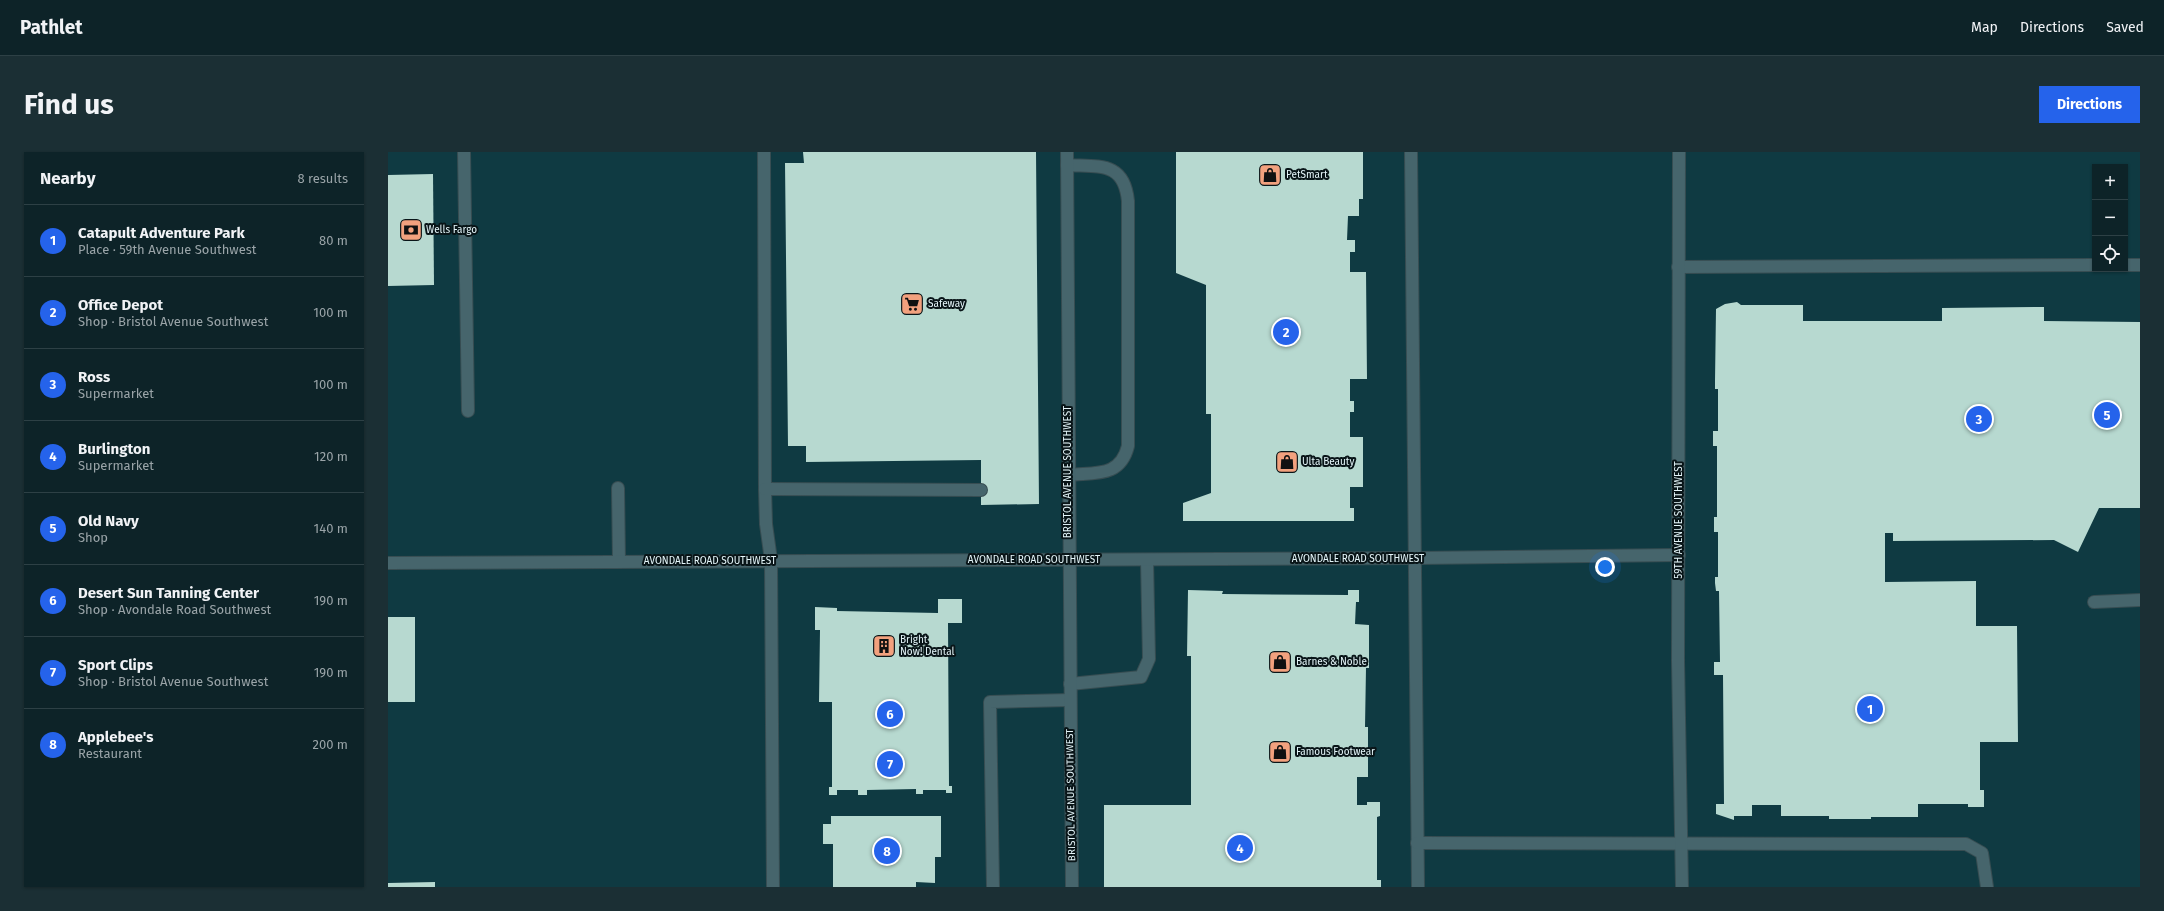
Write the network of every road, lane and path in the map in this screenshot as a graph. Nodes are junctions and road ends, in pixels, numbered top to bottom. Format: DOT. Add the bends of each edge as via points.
graph roads {
  1 [pos="464,152"];
  2 [pos="764,152"];
  3 [pos="1067,152"];
  4 [pos="1411,152"];
  5 [pos="1679,152"];
  6 [pos="1067,164"];
  7 [pos="2092,265"];
  8 [pos="2128,265"];
  9 [pos="2140,265"];
  10 [pos="1678,267"];
  11 [pos="468,411"];
  12 [pos="1068,475"];
  13 [pos="618,488"];
  14 [pos="765,489"];
  15 [pos="981,490"];
  16 [pos="1679,555"];
  17 [pos="1416,558"];
  18 [pos="771,560"];
  19 [pos="1069,560"];
  20 [pos="1147,560"];
  21 [pos="619,562"];
  22 [pos="388,563"];
  23 [pos="2140,600"];
  24 [pos="2094,602"];
  25 [pos="1070,684"];
  26 [pos="1070,700"];
  27 [pos="1417,843"];
  28 [pos="1681,843"];
  29 [pos="773,887"];
  30 [pos="993,887"];
  31 [pos="1072,887"];
  32 [pos="1418,887"];
  33 [pos="1682,887"];
  34 [pos="1986,887"];
  1 -- 11 [label="street"];
  2 -- 14 [label="street"];
  3 -- 6 [label="street, BRISTOL AVENUE SOUTHWEST"];
  4 -- 17 [label="street"];
  5 -- 10 [label="street, 59TH AVENUE SOUTHWEST"];
  6 -- 12 [label="street, BRISTOL AVENUE SOUTHWEST"];
  6 -- 12 [label="street" via="1114,171 1127,188 1128,201 1128,446 1125,458 1113,470"];
  7 -- 10 [label="street"];
  8 -- 9 [label="street"];
  10 -- 16 [label="street, 59TH AVENUE SOUTHWEST"];
  12 -- 19 [label="street, BRISTOL AVENUE SOUTHWEST"];
  13 -- 21 [label="street"];
  14 -- 15 [label="street"];
  14 -- 18 [label="street"];
  16 -- 17 [label="street, AVONDALE ROAD SOUTHWEST"];
  16 -- 28 [label="street, 59TH AVENUE SOUTHWEST"];
  17 -- 20 [label="street, AVONDALE ROAD SOUTHWEST"];
  17 -- 27 [label="street"];
  18 -- 19 [label="street, AVONDALE ROAD SOUTHWEST"];
  18 -- 21 [label="street, AVONDALE ROAD SOUTHWEST"];
  18 -- 29 [label="street"];
  19 -- 20 [label="street, AVONDALE ROAD SOUTHWEST"];
  19 -- 25 [label="street, BRISTOL AVENUE SOUTHWEST"];
  20 -- 25 [label="street" via="1149,659 1141,678"];
  21 -- 22 [label="street, AVONDALE ROAD SOUTHWEST"];
  23 -- 24 [label="street"];
  25 -- 26 [label="street, BRISTOL AVENUE SOUTHWEST"];
  26 -- 30 [label="street" via="990,702"];
  26 -- 31 [label="street, BRISTOL AVENUE SOUTHWEST"];
  27 -- 28 [label="street"];
  27 -- 32 [label="street"];
  28 -- 33 [label="street, 59TH AVENUE SOUTHWEST"];
  28 -- 34 [label="street" via="1966,844 1982,853"];
}
